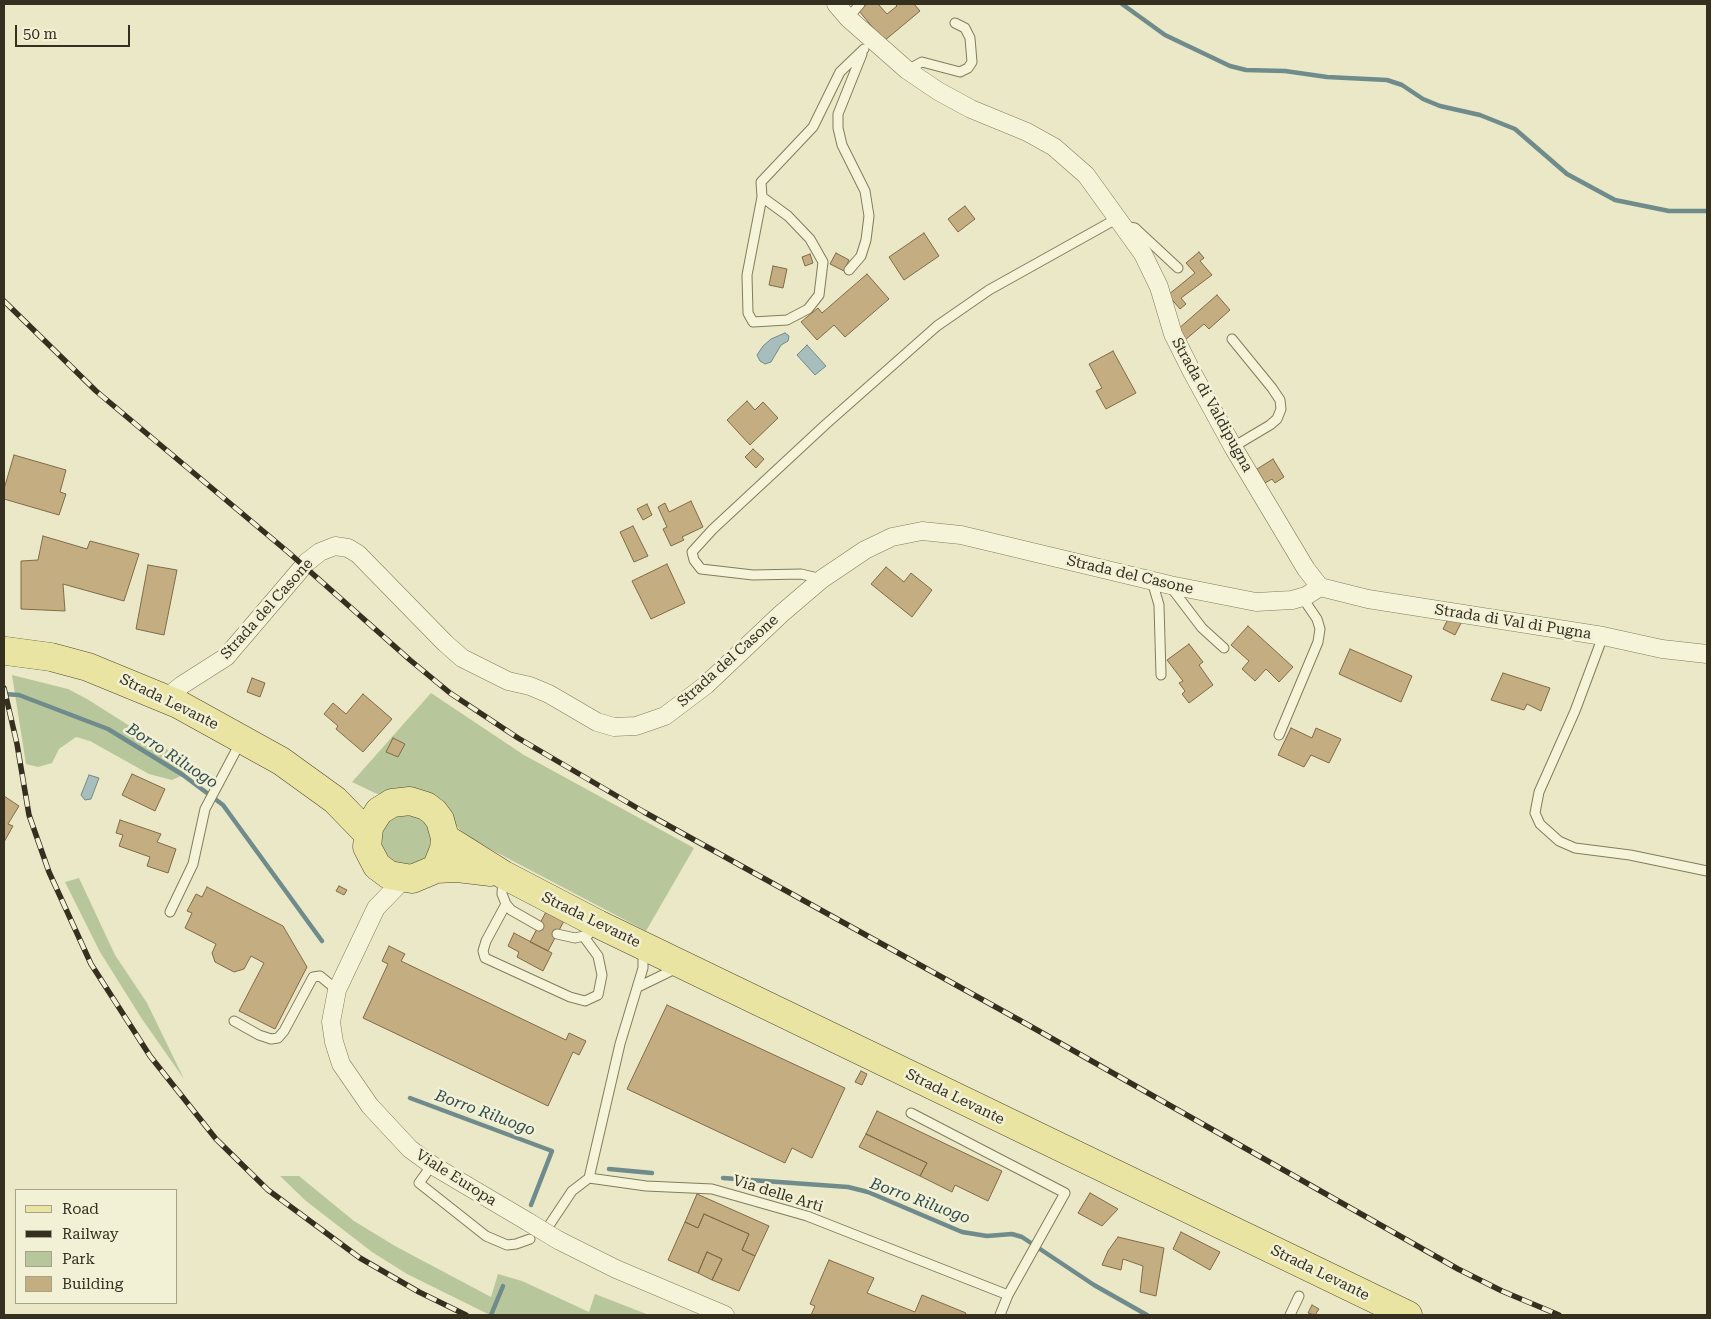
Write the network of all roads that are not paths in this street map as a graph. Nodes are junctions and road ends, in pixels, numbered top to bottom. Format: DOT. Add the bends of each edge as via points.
graph roads {
  1 [pos="836,4"];
  2 [pos="860,4"];
  3 [pos="848,18"];
  4 [pos="955,23"];
  5 [pos="867,44"];
  6 [pos="907,70"];
  7 [pos="762,197"];
  8 [pos="1121,222"];
  9 [pos="1178,268"];
  10 [pos="849,270"];
  11 [pos="1232,339"];
  12 [pos="1233,447"];
  13 [pos="822,579"];
  14 [pos="1151,581"];
  15 [pos="1170,585"];
  16 [pos="1320,587"];
  17 [pos="1302,597"];
  18 [pos="1603,636"];
  19 [pos="1224,648"];
  20 [pos="6,651"];
  21 [pos="1707,654"];
  22 [pos="1161,675"];
  23 [pos="166,698"];
  24 [pos="1279,735"];
  25 [pos="242,739"];
  26 [pos="317,788"];
  27 [pos="384,807"];
  28 [pos="367,833"];
  29 [pos="445,838"];
  30 [pos="372,860"];
  31 [pos="436,869"];
  32 [pos="1707,871"];
  33 [pos="504,875"];
  34 [pos="404,879"];
  35 [pos="506,904"];
  36 [pos="376,908"];
  37 [pos="170,912"];
  38 [pos="539,926"];
  39 [pos="591,930"];
  40 [pos="557,934"];
  41 [pos="642,945"];
  42 [pos="684,965"];
  43 [pos="638,987"];
  44 [pos="336,990"];
  45 [pos="234,1021"];
  46 [pos="911,1114"];
  47 [pos="432,1165"];
  48 [pos="589,1178"];
  49 [pos="550,1224"];
  50 [pos="530,1231"];
  51 [pos="1008,1295"];
  52 [pos="1300,1296"];
  53 [pos="1390,1310"];
  54 [pos="725,1315"];
  55 [pos="1000,1315"];
  56 [pos="1290,1315"];
  1 -- 3 [label="street, Strada di Valdipugna"];
  2 -- 3 [label="lane"];
  3 -- 5 [label="street, Strada di Valdipugna"];
  4 -- 6 [label="lane" via="965,28 970,38 972,62 968,68 960,72 922,62"];
  5 -- 6 [label="street, Strada di Valdipugna"];
  5 -- 7 [label="lane" via="840,72 813,127 761,182"];
  5 -- 10 [label="lane" via="838,114 842,145 865,191 869,216 861,256"];
  6 -- 8 [label="street, Strada di Valdipugna" via="971,109 1054,147 1086,175"];
  7 -- 7 [label="lane" via="788,216 810,239 822,262 819,295 808,309 787,320 753,322 748,313 748,275"];
  8 -- 9 [label="lane" via="1136,228"];
  8 -- 12 [label="street, Strada di Valdipugna" via="1143,254 1173,334"];
  8 -- 13 [label="lane" via="978,296 936,326 825,425 692,552 702,569 753,575 801,574"];
  11 -- 12 [label="lane" via="1272,388 1280,400 1281,409 1270,426"];
  12 -- 16 [label="street, Strada di Valdipugna"];
  13 -- 14 [label="street, Strada del Casone" via="879,543 922,531 961,535"];
  13 -- 23 [label="street, Strada del Casone" via="706,685 665,716 636,726 614,727 597,722 549,694 508,681 462,658 358,554 335,546 307,562 226,657"];
  14 -- 15 [label="street, Strada del Casone"];
  14 -- 22 [label="lane" via="1159,605"];
  15 -- 17 [label="street, Strada del Casone" via="1256,602"];
  15 -- 19 [label="lane" via="1202,628"];
  16 -- 17 [label="street, Strada del Casone"];
  16 -- 18 [label="street, Strada di Val di Pugna" via="1368,599"];
  17 -- 24 [label="lane" via="1317,619 1319,635"];
  18 -- 21 [label="street, Strada di Val di Pugna"];
  18 -- 32 [label="lane" via="1575,711 1539,792 1535,813 1540,824 1558,841 1575,848 1630,855"];
  20 -- 23 [label="main road, Strada Levante" via="88,667"];
  23 -- 25 [label="main road, Strada Levante"];
  25 -- 26 [label="main road, Strada Levante" via="281,761"];
  25 -- 37 [label="lane" via="205,809 193,864"];
  26 -- 27 [label="main road, Strada Levante"];
  26 -- 28 [label="main road, Strada Levante" via="343,807"];
  27 -- 28 [label="main road" via="375,816"];
  27 -- 29 [label="main road, Strada Levante" via="401,801 426,806 440,820"];
  28 -- 30 [label="main road" via="367,847"];
  29 -- 31 [label="main road"];
  29 -- 33 [label="main road, Strada Levante"];
  30 -- 34 [label="main road" via="382,872"];
  30 -- 36 [label="street, Viale Europa" via="378,874"];
  31 -- 33 [label="main road, Strada Levante" via="465,868"];
  31 -- 34 [label="main road, Strada Levante" via="420,877"];
  33 -- 35 [label="lane" via="502,894"];
  33 -- 39 [label="main road, Strada Levante"];
  34 -- 36 [label="street, Viale Europa"];
  35 -- 38 [label="lane"];
  35 -- 39 [label="lane" via="483,948 484,958 585,1001 598,994 602,975"];
  36 -- 44 [label="street, Viale Europa"];
  39 -- 40 [label="lane" via="575,938"];
  39 -- 41 [label="main road, Strada Levante"];
  41 -- 42 [label="main road, Strada Levante"];
  41 -- 43 [label="lane" via="644,962"];
  42 -- 43 [label="lane"];
  42 -- 53 [label="main road, Strada Levante"];
  43 -- 48 [label="lane" via="620,1044"];
  44 -- 45 [label="lane" via="320,976 313,977 278,1038 259,1035"];
  44 -- 47 [label="street, Viale Europa" via="331,1022 341,1064 392,1131"];
  46 -- 51 [label="lane" via="1065,1193"];
  47 -- 50 [label="street, Viale Europa"];
  47 -- 50 [label="lane" via="418,1183 490,1239 512,1244"];
  48 -- 49 [label="lane" via="572,1191"];
  48 -- 51 [label="lane, Via delle Arti" via="646,1186 712,1189 765,1202"];
  50 -- 54 [label="street, Viale Europa, bridge" via="558,1240 616,1269"];
  51 -- 55 [label="lane"];
  52 -- 56 [label="lane"];
}
